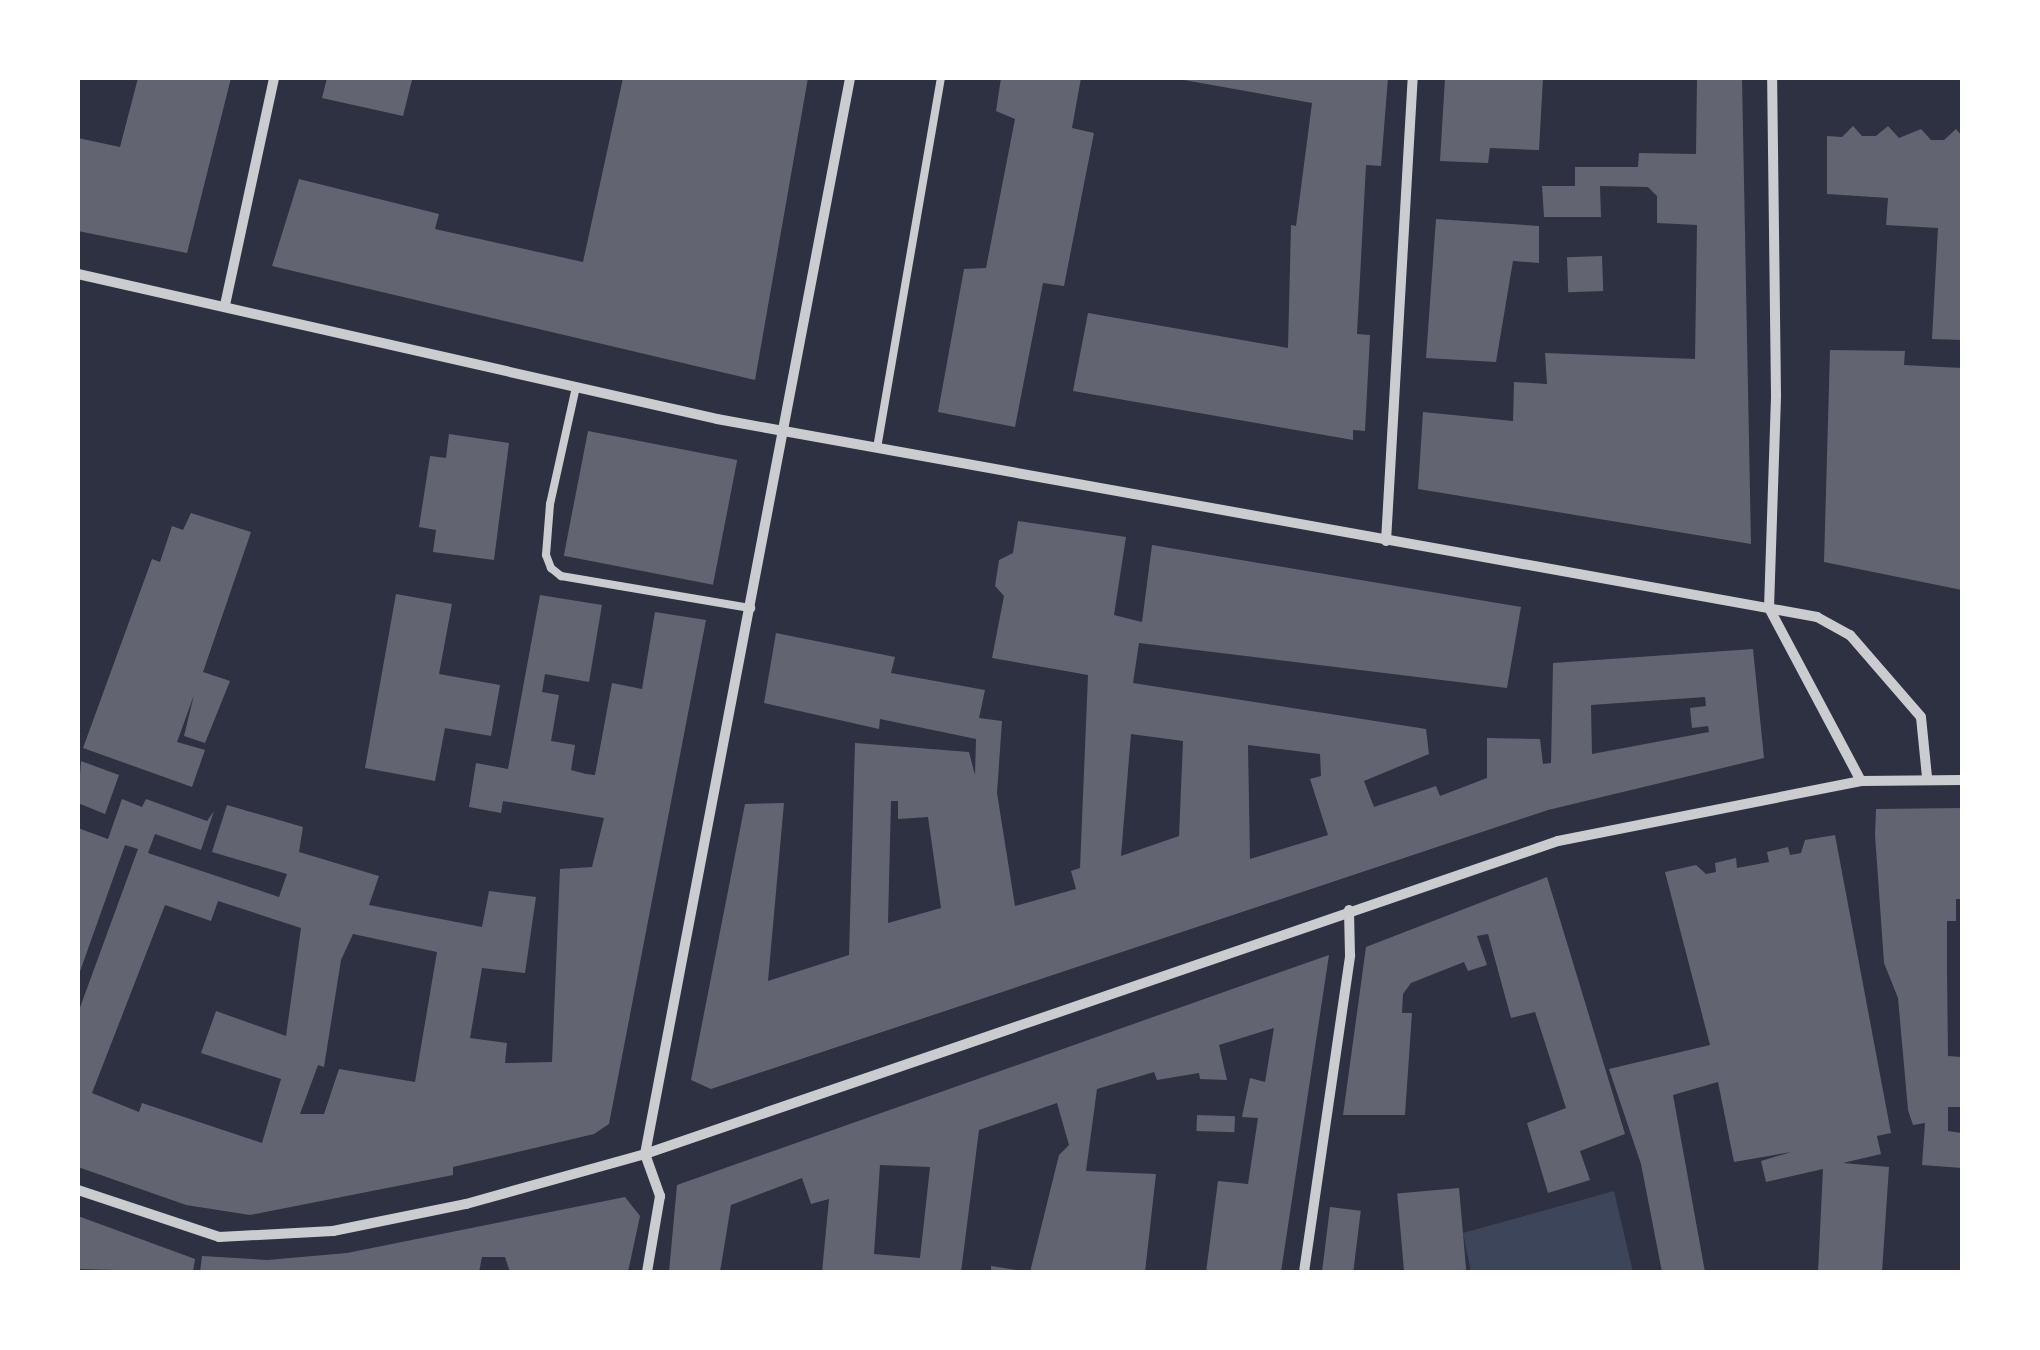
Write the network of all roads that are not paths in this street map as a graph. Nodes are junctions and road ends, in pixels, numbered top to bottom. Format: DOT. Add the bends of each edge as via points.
graph roads {
  1 [pos="274,78"];
  2 [pos="850,78"];
  3 [pos="941,78"];
  4 [pos="1414,78"];
  5 [pos="1772,78"];
  6 [pos="78,274"];
  7 [pos="224,305"];
  8 [pos="576,388"];
  9 [pos="787,433"];
  10 [pos="877,448"];
  11 [pos="1386,541"];
  12 [pos="752,608"];
  13 [pos="1770,608"];
  14 [pos="1928,777"];
  15 [pos="1962,780"];
  16 [pos="1861,781"];
  17 [pos="1349,910"];
  18 [pos="645,1154"];
  19 [pos="78,1190"];
  20 [pos="647,1272"];
  21 [pos="1304,1272"];
  1 -- 7 [label="street"];
  2 -- 9 [label="street"];
  3 -- 10 [label="lane"];
  4 -- 11 [label="street"];
  5 -- 13 [label="street" via="1776,396"];
  6 -- 7 [label="street"];
  7 -- 8 [label="street"];
  8 -- 9 [label="street"];
  8 -- 12 [label="lane" via="550,504 546,555 552,568 561,576"];
  9 -- 10 [label="street"];
  9 -- 12 [label="street"];
  10 -- 11 [label="street"];
  11 -- 13 [label="street"];
  12 -- 18 [label="street"];
  13 -- 14 [label="street" via="1818,617 1850,635 1922,717"];
  13 -- 16 [label="street"];
  14 -- 15 [label="street"];
  14 -- 16 [label="street"];
  16 -- 17 [label="street" via="1558,840"];
  17 -- 18 [label="street"];
  17 -- 21 [label="street" via="1350,955"];
  18 -- 19 [label="street" via="466,1204 333,1231 219,1237"];
  18 -- 20 [label="street" via="660,1196"];
}
